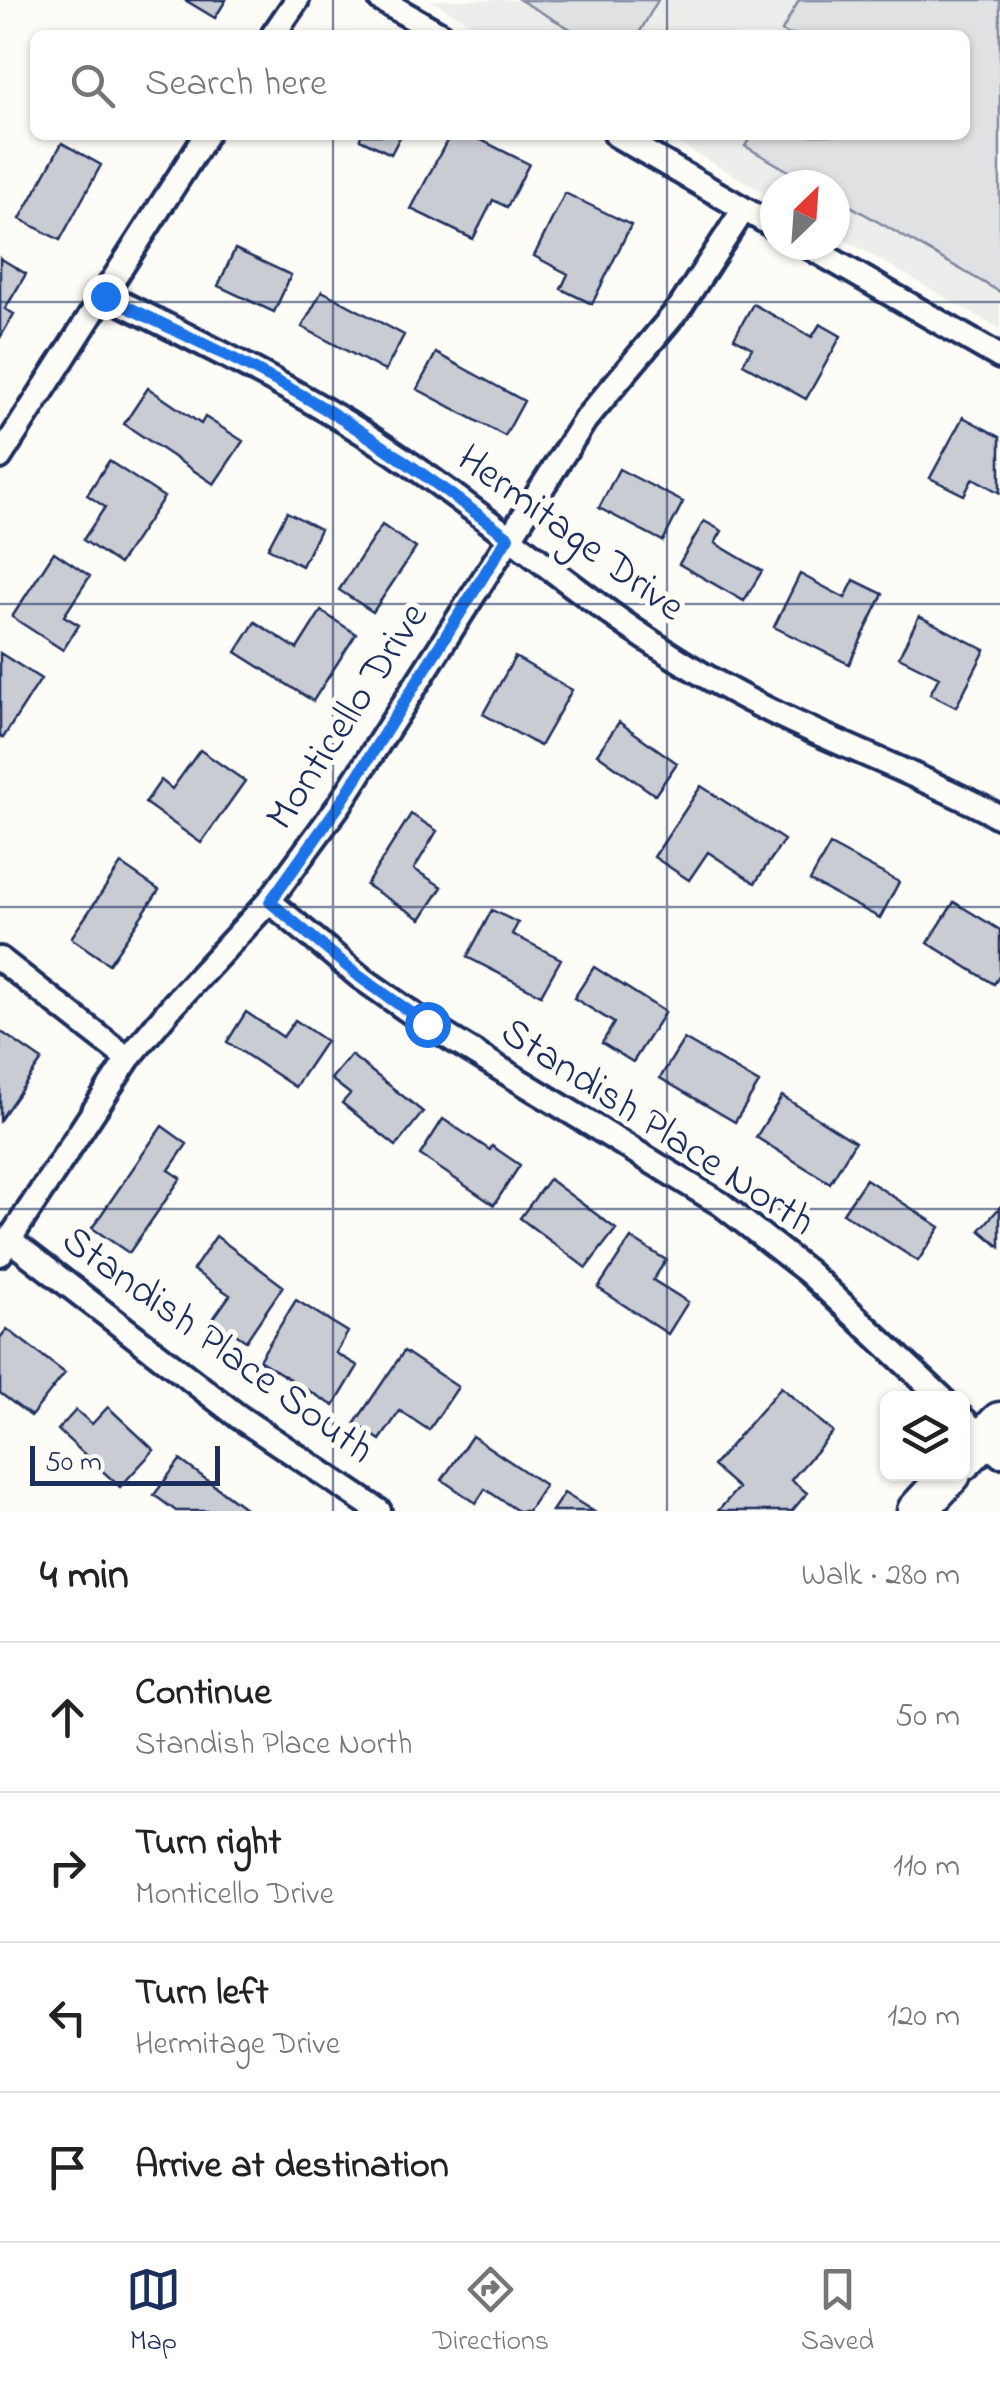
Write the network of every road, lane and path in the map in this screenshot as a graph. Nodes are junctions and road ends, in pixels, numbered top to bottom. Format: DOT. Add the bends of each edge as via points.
graph roads {
  1 [pos="296,0"];
  2 [pos="381,0"];
  3 [pos="276,30"];
  4 [pos="433,30"];
  5 [pos="203,140"];
  6 [pos="625,140"];
  7 [pos="744,209"];
  8 [pos="760,218"];
  9 [pos="832,260"];
  10 [pos="105,296"];
  11 [pos="1000,357"];
  12 [pos="0,457"];
  13 [pos="508,537"];
  14 [pos="1000,817"];
  15 [pos="270,902"];
  16 [pos="0,959"];
  17 [pos="128,1059"];
  18 [pos="5,1247"];
  19 [pos="935,1391"];
  20 [pos="944,1481"];
  21 [pos="379,1511"];
  22 [pos="916,1511"];
  1 -- 3 [label="street"];
  2 -- 4 [label="street"];
  5 -- 10 [label="street"];
  6 -- 7 [label="street"];
  7 -- 8 [label="street"];
  7 -- 13 [label="street, Monticello Drive" via="682,306 585,420"];
  9 -- 11 [label="street"];
  10 -- 12 [label="street"];
  10 -- 13 [label="street, Hermitage Drive" via="342,419"];
  13 -- 14 [label="street, Hermitage Drive" via="717,683"];
  13 -- 15 [label="street, Monticello Drive" via="340,804"];
  15 -- 17 [label="street, Monticello Drive"];
  15 -- 19 [label="street, Standish Place North" via="427,1024 721,1204 808,1272"];
  16 -- 17 [label="street"];
  17 -- 18 [label="street, Monticello Drive"];
  18 -- 21 [label="street, Standish Place South"];
  20 -- 22 [label="main road"];
}
